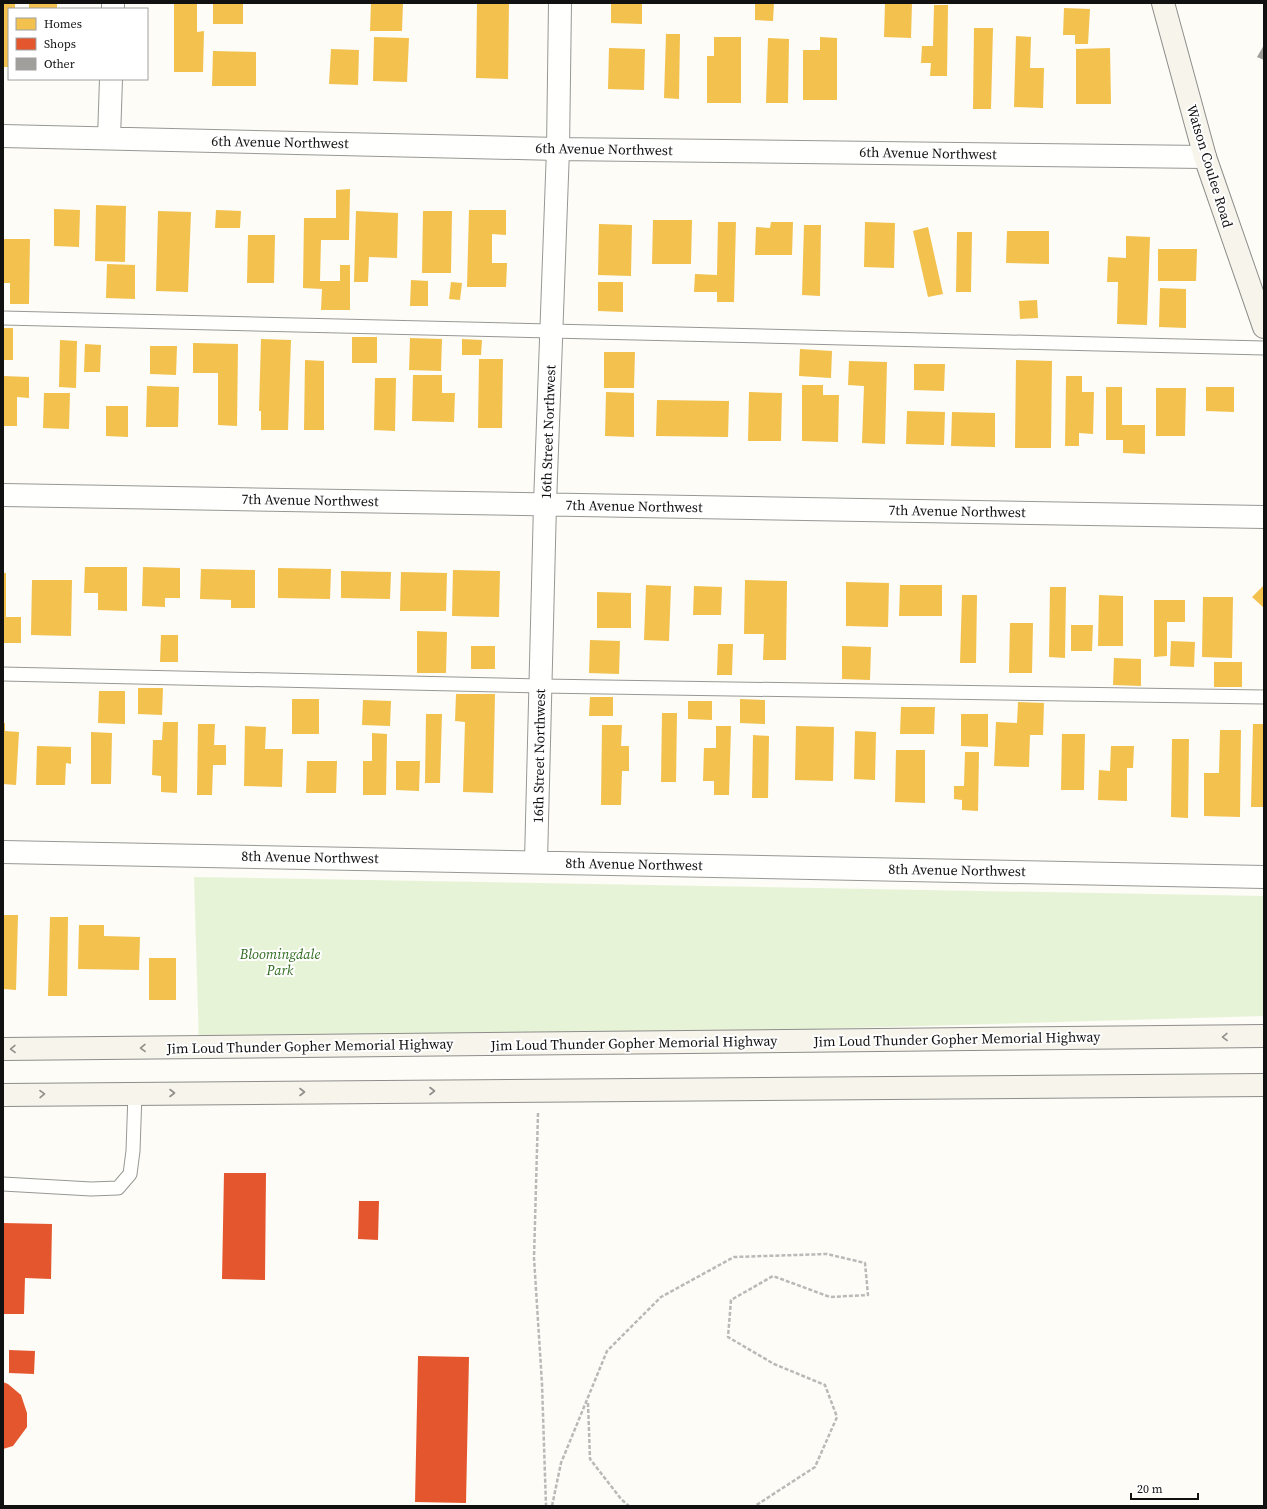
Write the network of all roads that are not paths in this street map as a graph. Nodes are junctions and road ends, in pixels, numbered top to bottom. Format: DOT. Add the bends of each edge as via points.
graph roads {
  1 [pos="560,3"];
  2 [pos="1163,3"];
  3 [pos="111,80"];
  4 [pos="3,136"];
  5 [pos="109,138"];
  6 [pos="558,149"];
  7 [pos="1205,157"];
  8 [pos="3,318"];
  9 [pos="1264,327"];
  10 [pos="552,332"];
  11 [pos="1264,348"];
  12 [pos="3,495"];
  13 [pos="546,504"];
  14 [pos="1264,517"];
  15 [pos="3,674"];
  16 [pos="540,686"];
  17 [pos="1264,697"];
  18 [pos="3,852"];
  19 [pos="536,862"];
  20 [pos="1264,877"];
  21 [pos="1264,1036"];
  22 [pos="3,1050"];
  23 [pos="1264,1084"];
  24 [pos="135,1093"];
  25 [pos="3,1095"];
  26 [pos="3,1184"];
  1 -- 6 [label="street, 16th Street Northwest"];
  2 -- 7 [label="main road, Watson Coulee Road"];
  3 -- 5 [label="street"];
  4 -- 5 [label="street, 6th Avenue Northwest"];
  5 -- 6 [label="street, 6th Avenue Northwest"];
  6 -- 7 [label="street, 6th Avenue Northwest"];
  6 -- 10 [label="street, 16th Street Northwest"];
  7 -- 9 [label="main road, Watson Coulee Road"];
  8 -- 10 [label="lane"];
  10 -- 11 [label="lane"];
  10 -- 13 [label="street, 16th Street Northwest"];
  12 -- 13 [label="street, 7th Avenue Northwest"];
  13 -- 14 [label="street, 7th Avenue Northwest"];
  13 -- 16 [label="street, 16th Street Northwest"];
  15 -- 16 [label="lane"];
  16 -- 17 [label="lane"];
  16 -- 19 [label="street, 16th Street Northwest"];
  18 -- 19 [label="street, 8th Avenue Northwest"];
  19 -- 20 [label="street, 8th Avenue Northwest"];
  21 -- 22 [label="main road, Jim Loud Thunder Gopher Memorial Highway, one-way"];
  24 -- 23 [label="main road, one-way"];
  25 -- 24 [label="main road, one-way"];
  24 -- 26 [label="lane" via="130,1174 118,1188"];
}
